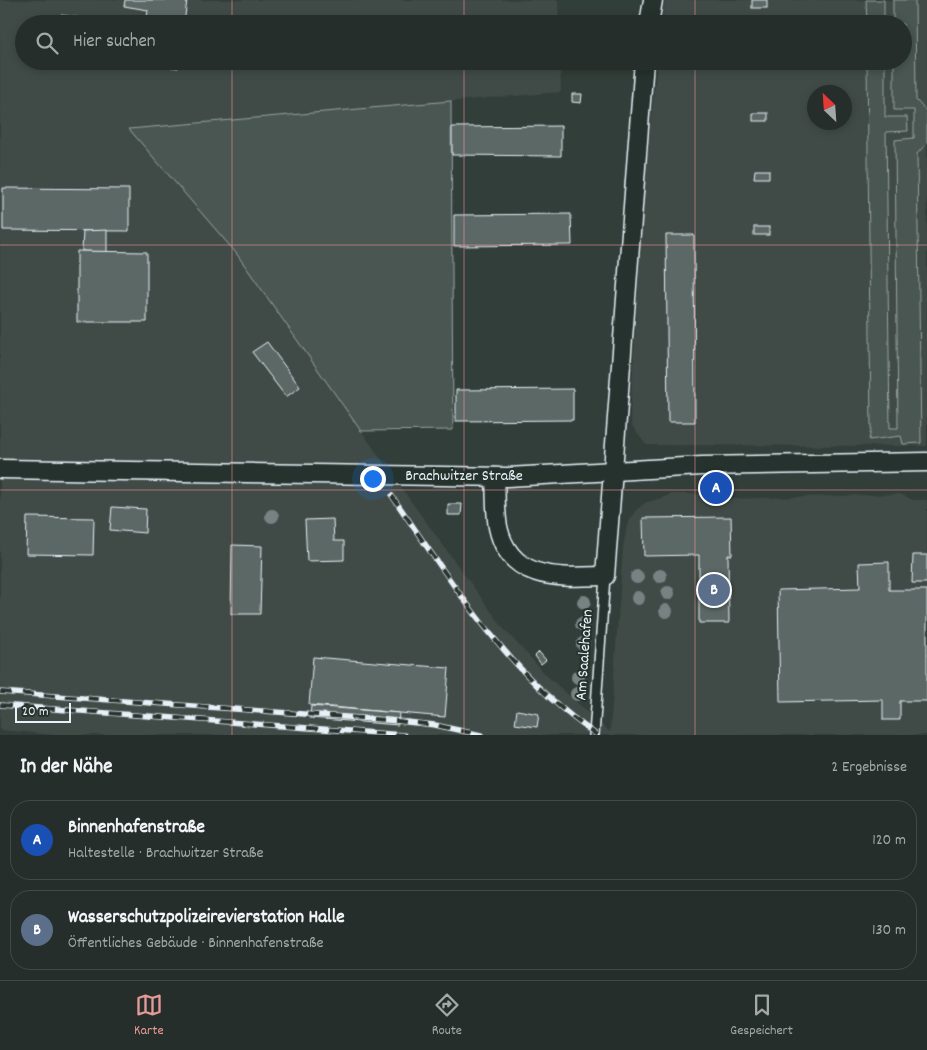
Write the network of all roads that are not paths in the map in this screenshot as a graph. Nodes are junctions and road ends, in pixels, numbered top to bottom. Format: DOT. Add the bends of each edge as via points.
graph roads {
  1 [pos="653,0"];
  2 [pos="650,15"];
  3 [pos="643,70"];
  4 [pos="927,462"];
  5 [pos="0,469"];
  6 [pos="613,471"];
  7 [pos="495,477"];
  8 [pos="605,576"];
  9 [pos="594,735"];
  1 -- 2 [label="street"];
  3 -- 6 [label="street"];
  4 -- 6 [label="street, Brachwitzer Straße"];
  5 -- 7 [label="street, Brachwitzer Straße"];
  6 -- 7 [label="street, Brachwitzer Straße"];
  6 -- 8 [label="street"];
  7 -- 8 [label="street" via="502,540 509,554 521,565 533,573 547,576"];
  8 -- 9 [label="lane, Am Saalehafen"];
}
